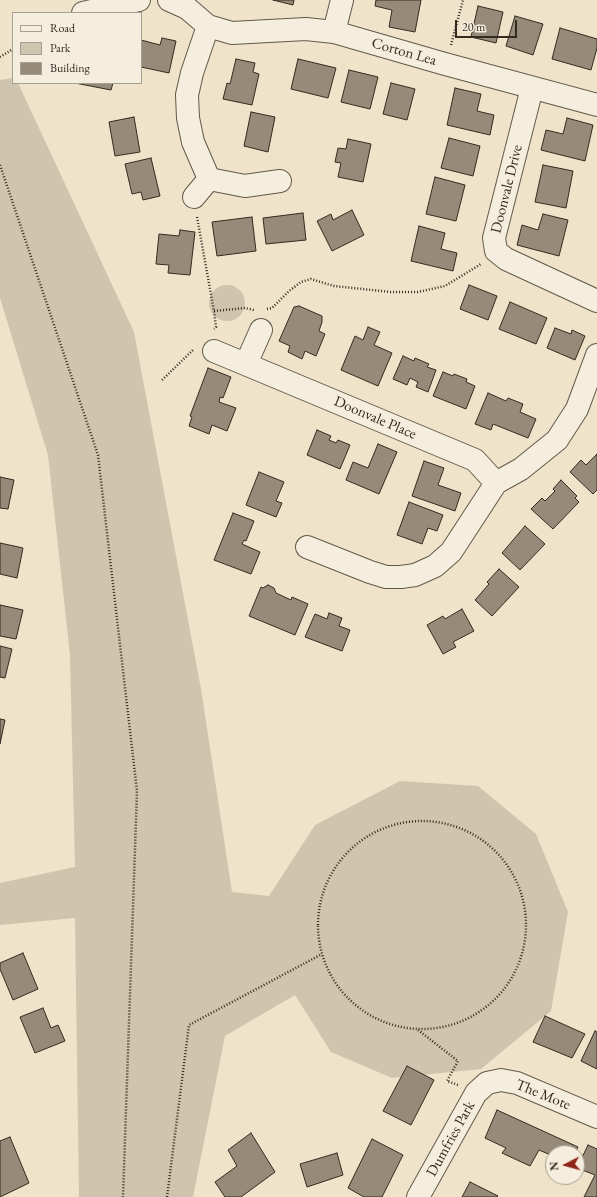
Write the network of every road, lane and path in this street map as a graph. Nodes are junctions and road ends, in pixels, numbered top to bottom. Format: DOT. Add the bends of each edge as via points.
graph roads {
  1 [pos="139,0"];
  2 [pos="169,0"];
  3 [pos="342,0"];
  4 [pos="463,0"];
  5 [pos="87,12"];
  6 [pos="208,26"];
  7 [pos="334,32"];
  8 [pos="12,50"];
  9 [pos="0,57"];
  10 [pos="445,64"];
  11 [pos="532,88"];
  12 [pos="597,105"];
  13 [pos="0,165"];
  14 [pos="209,179"];
  15 [pos="280,181"];
  16 [pos="194,197"];
  17 [pos="496,251"];
  18 [pos="597,301"];
  19 [pos="214,311"];
  20 [pos="260,317"];
  21 [pos="207,344"];
  22 [pos="597,355"];
  23 [pos="246,364"];
  24 [pos="162,380"];
  25 [pos="496,484"];
  26 [pos="307,547"];
  27 [pos="322,954"];
  28 [pos="417,1029"];
  29 [pos="447,1081"];
  30 [pos="487,1083"];
  31 [pos="597,1117"];
  32 [pos="123,1197"];
  33 [pos="167,1197"];
  34 [pos="418,1197"];
  1 -- 5 [label="street"];
  2 -- 6 [label="street, Corton Lea" via="187,8"];
  3 -- 7 [label="street"];
  4 -- 10 [label="path"];
  6 -- 7 [label="street, Corton Lea" via="232,34 306,29"];
  6 -- 14 [label="street" via="187,95 193,142"];
  7 -- 10 [label="street, Corton Lea"];
  8 -- 9 [label="path"];
  10 -- 11 [label="street, Corton Lea"];
  11 -- 12 [label="street, Corton Lea"];
  11 -- 17 [label="street, Doonvale Drive" via="494,238"];
  13 -- 32 [label="path" via="99,463 138,791"];
  14 -- 15 [label="street" via="245,186"];
  14 -- 16 [label="street"];
  16 -- 19 [label="path"];
  17 -- 18 [label="street, Doonvale Drive" via="506,259"];
  17 -- 20 [label="path" via="490,259 445,286 418,292 334,286 311,279 301,282"];
  19 -- 20 [label="path" via="245,308"];
  19 -- 21 [label="path" via="216,327"];
  20 -- 23 [label="street"];
  21 -- 23 [label="street, Doonvale Place"];
  21 -- 24 [label="path"];
  22 -- 25 [label="street" via="577,409 557,440 521,469"];
  23 -- 25 [label="street, Doonvale Place" via="475,460"];
  25 -- 26 [label="street" via="451,552 435,566 415,574 386,577"];
  27 -- 28 [label="path" via="336,984 358,1007 386,1023"];
  27 -- 28 [label="path" via="318,920 325,886 343,856 370,834 403,822 438,821 472,832 499,854 518,883 526,918 523,952 508,984 484,1009 452,1025"];
  27 -- 33 [label="path" via="189,1026"];
  28 -- 29 [label="path" via="458,1061"];
  30 -- 31 [label="street, The Mote" via="501,1080 518,1083"];
  30 -- 34 [label="street, Dumfries Park" via="476,1093"];
}
